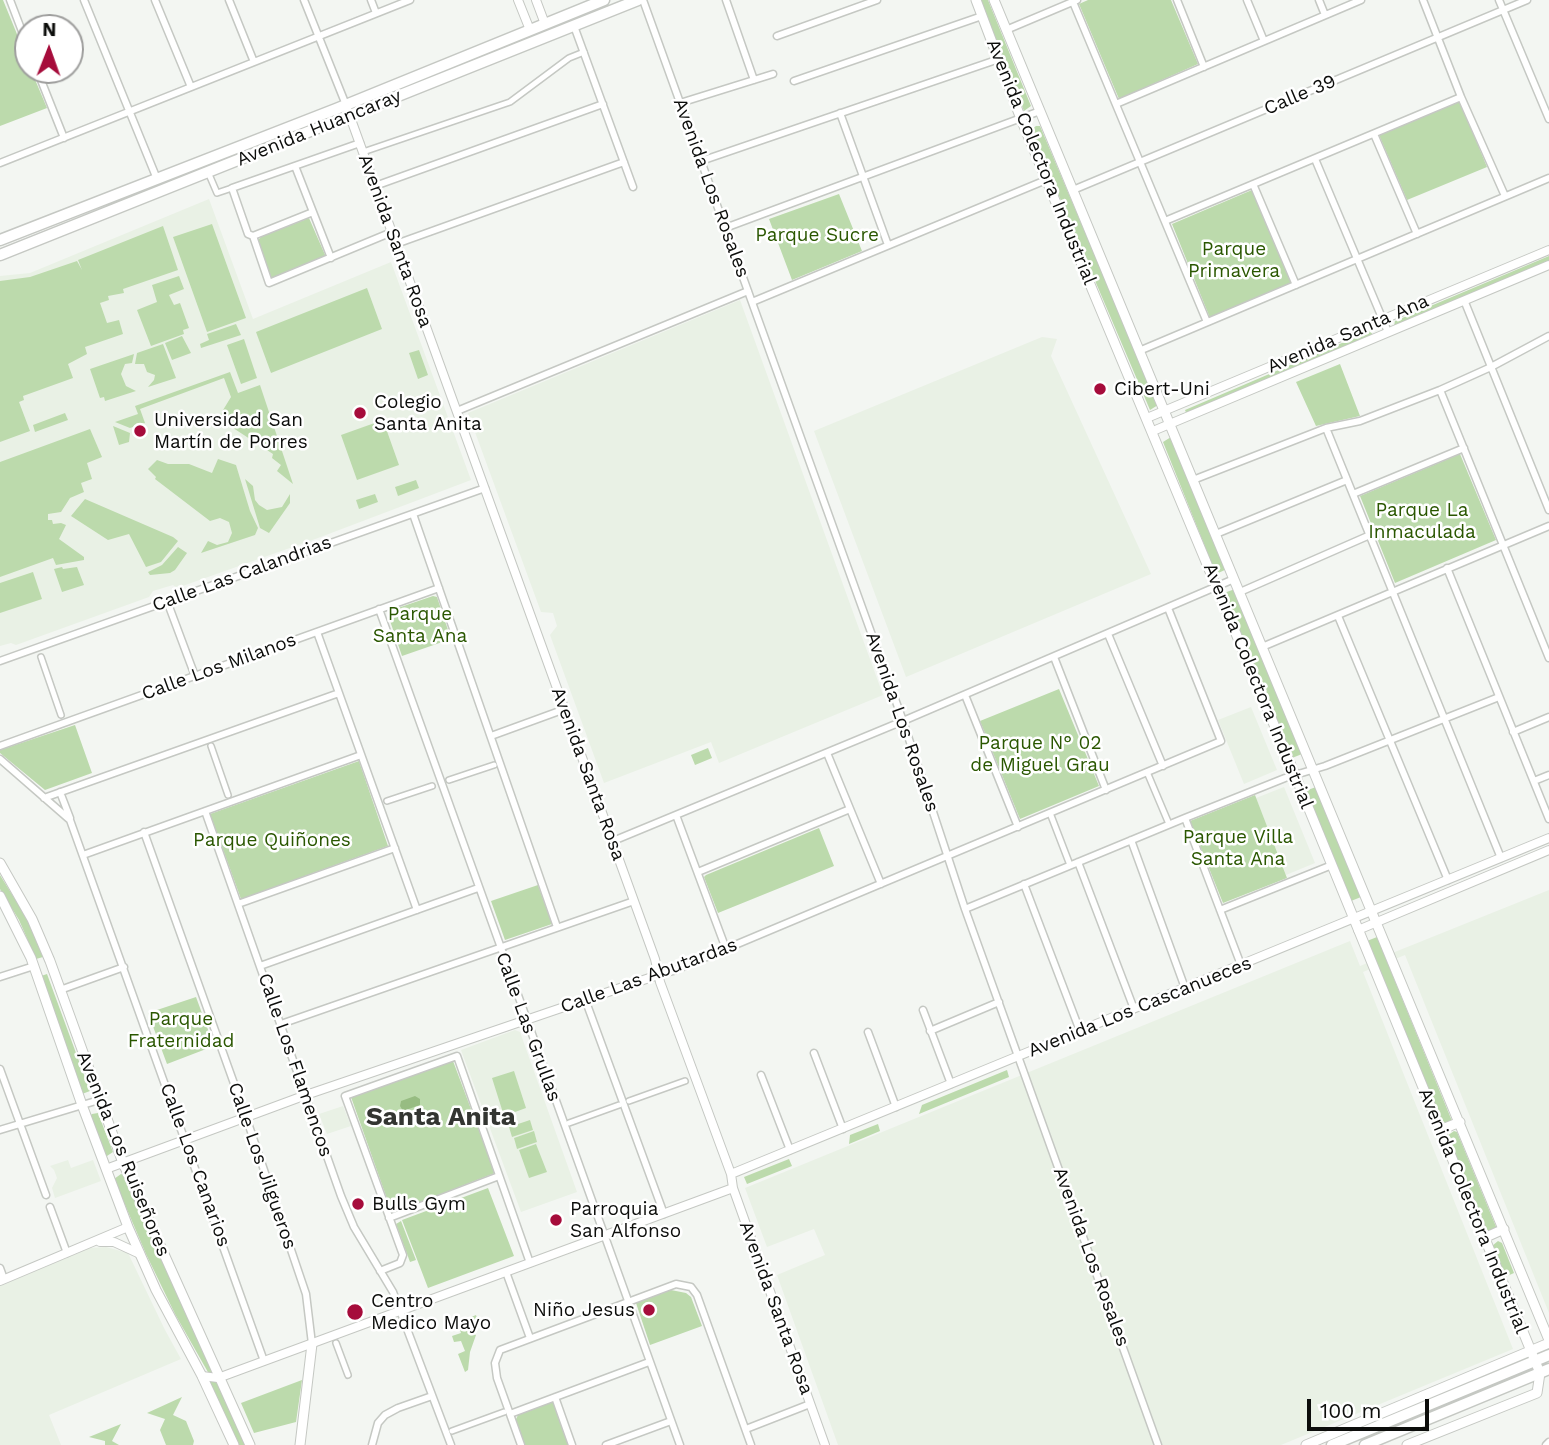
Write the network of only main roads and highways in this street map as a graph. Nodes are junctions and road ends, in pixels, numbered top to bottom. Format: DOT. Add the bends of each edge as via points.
graph roads {
  1 [pos="604,0"];
  2 [pos="641,0"];
  3 [pos="976,0"];
  4 [pos="994,0"];
  5 [pos="0,240"];
  6 [pos="0,255"];
  7 [pos="0,863"];
  8 [pos="0,897"];
  9 [pos="3,907"];
  10 [pos="1460,1122"];
  11 [pos="1440,1130"];
  12 [pos="1504,1229"];
  13 [pos="1484,1238"];
  14 [pos="1549,1342"];
  15 [pos="312,1344"];
  16 [pos="1549,1354"];
  17 [pos="1533,1355"];
  18 [pos="1544,1371"];
  19 [pos="1448,1397"];
  20 [pos="1451,1409"];
  21 [pos="234,1445"];
  22 [pos="250,1445"];
  23 [pos="300,1445"];
  24 [pos="1306,1445"];
  25 [pos="1332,1445"];
  26 [pos="1365,1445"];
  27 [pos="1407,1445"];
  1 -- 5 [label="main road, Avenida Huancaray"];
  2 -- 6 [label="main road, Avenida Huancaray"];
  3 -- 11 [label="main road, Avenida Colectora Industrial" via="1046,180"];
  4 -- 10 [label="main road, Avenida Colectora Industrial"];
  7 -- 22 [label="main road, Avenida Los Ruiseñores" via="32,919 123,1163"];
  8 -- 9 [label="main road, Avenida Los Ruiseñores"];
  9 -- 21 [label="main road, Avenida Los Ruiseñores" via="34,966 128,1227"];
  10 -- 11 [label="main road"];
  10 -- 12 [label="main road, Avenida Colectora Industrial"];
  11 -- 13 [label="main road, Avenida Colectora Industrial"];
  12 -- 13 [label="main road"];
  12 -- 14 [label="main road, Avenida Colectora Industrial"];
  13 -- 17 [label="main road, Avenida Colectora Industrial"];
  14 -- 17 [label="main road"];
  15 -- 23 [label="main road"];
  16 -- 17 [label="main road"];
  17 -- 18 [label="main road, Avenida Colectora Industrial"];
  17 -- 19 [label="main road"];
  17 -- 24 [label="main road"];
  18 -- 20 [label="main road"];
  18 -- 27 [label="main road" via="1537,1393"];
  19 -- 20 [label="main road"];
  19 -- 25 [label="main road"];
  20 -- 26 [label="main road"];
}
